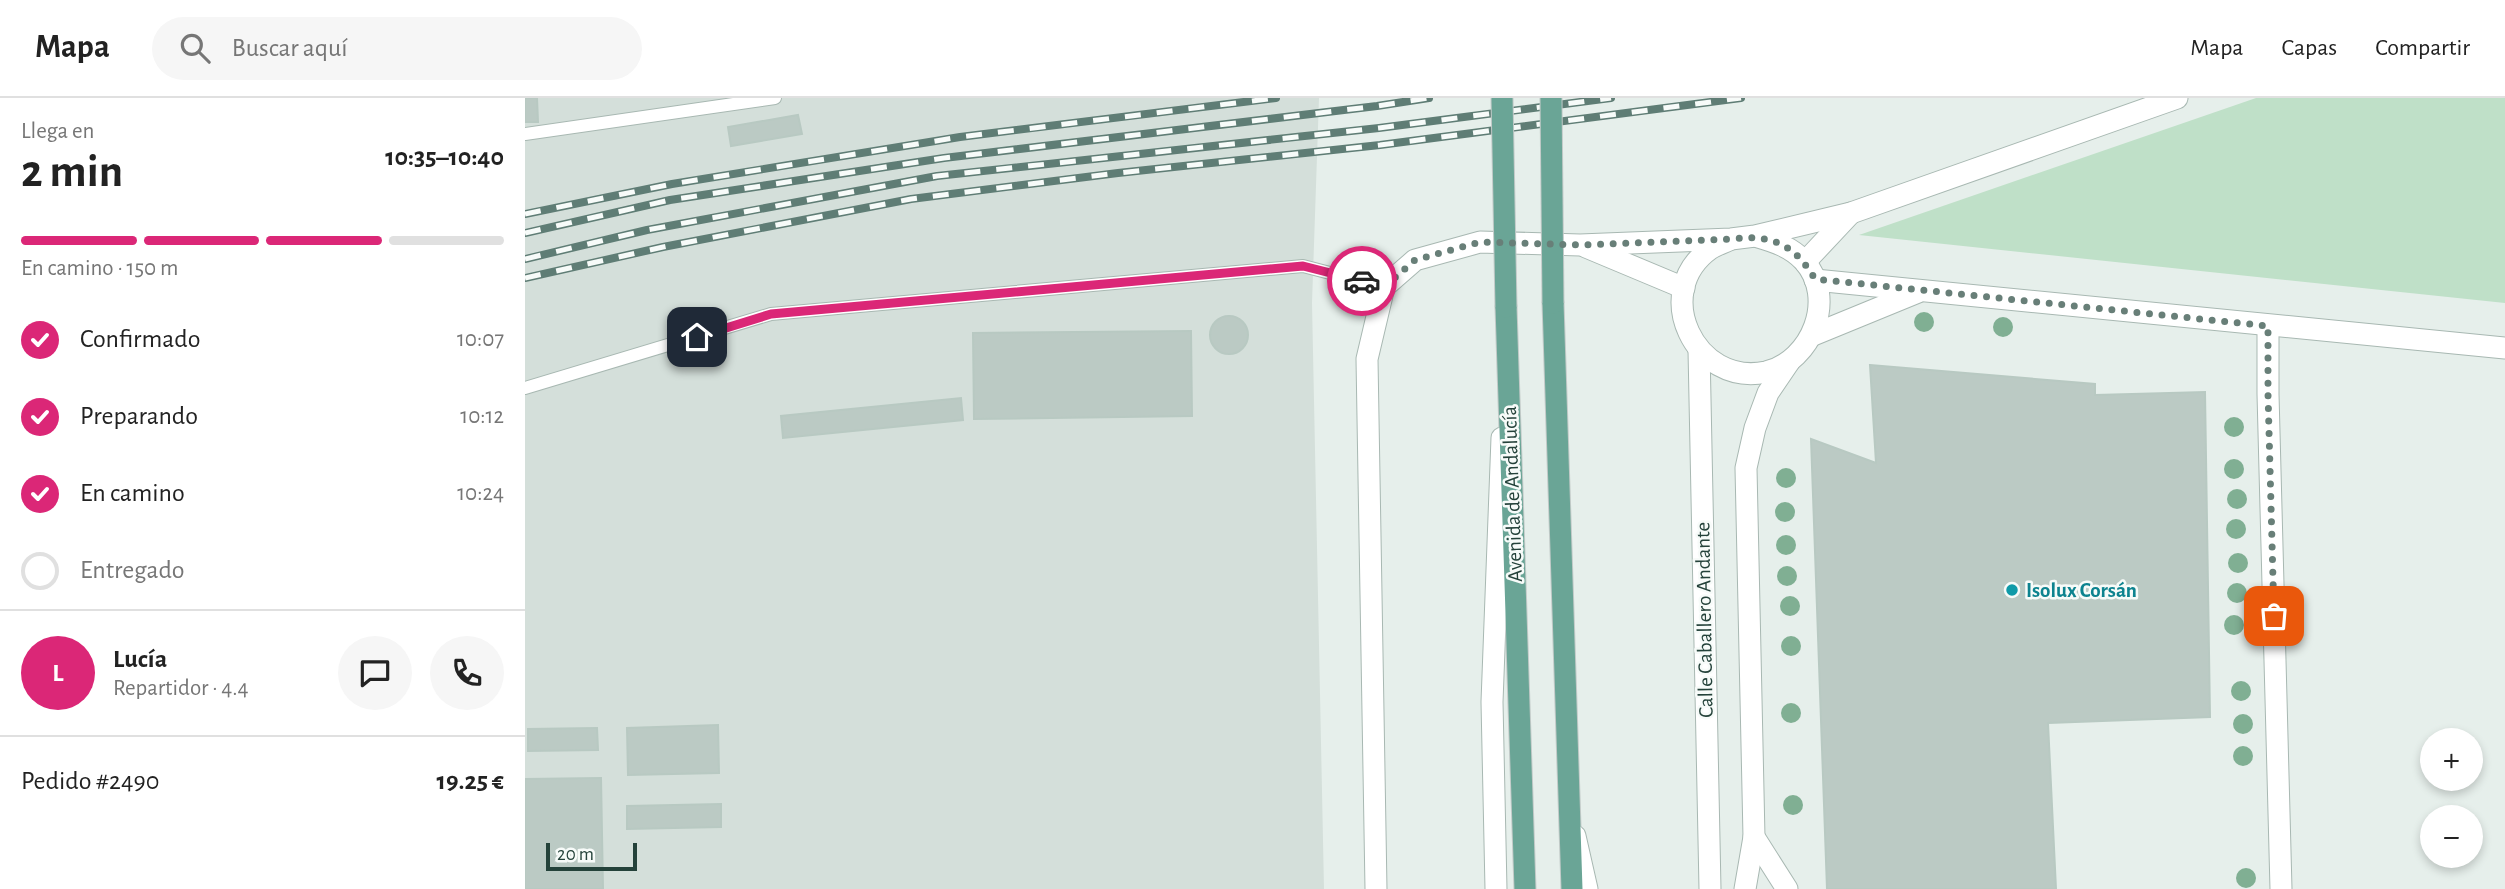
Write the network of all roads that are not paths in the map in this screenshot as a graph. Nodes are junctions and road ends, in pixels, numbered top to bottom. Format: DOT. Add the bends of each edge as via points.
graph roads {
  1 [pos="775,98"];
  2 [pos="1502,98"];
  3 [pos="1551,98"];
  4 [pos="2177,98"];
  5 [pos="525,134"];
  6 [pos="1851,213"];
  7 [pos="1755,236"];
  8 [pos="1731,239"];
  9 [pos="1580,245"];
  10 [pos="1810,271"];
  11 [pos="1384,287"];
  12 [pos="1684,288"];
  13 [pos="1920,291"];
  14 [pos="1506,307"];
  15 [pos="2268,326"];
  16 [pos="1813,335"];
  17 [pos="2505,348"];
  18 [pos="1699,350"];
  19 [pos="1789,362"];
  20 [pos="525,388"];
  21 [pos="1569,807"];
  22 [pos="1754,837"];
  23 [pos="1376,889"];
  24 [pos="1496,889"];
  25 [pos="1525,889"];
  26 [pos="1572,889"];
  27 [pos="1587,889"];
  28 [pos="1710,889"];
  29 [pos="1745,889"];
  30 [pos="1787,889"];
  31 [pos="2281,889"];
  1 -- 5 [label="lane"];
  2 -- 14 [label="main road, Avenida de Andalucía, bridge"];
  3 -- 21 [label="main road, bridge"];
  4 -- 6 [label="street"];
  6 -- 7 [label="street"];
  6 -- 10 [label="street"];
  7 -- 8 [label="street"];
  7 -- 10 [label="street" via="1782,244"];
  8 -- 9 [label="street"];
  8 -- 12 [label="street" via="1710,249 1693,266"];
  9 -- 11 [label="street" via="1480,242 1415,260"];
  9 -- 12 [label="street"];
  10 -- 13 [label="street"];
  10 -- 16 [label="street" via="1820,308"];
  11 -- 20 [label="lane" via="1303,266 771,314"];
  11 -- 23 [label="street" via="1367,359"];
  12 -- 18 [label="street" via="1687,332"];
  13 -- 15 [label="street"];
  13 -- 16 [label="street"];
  14 -- 24 [label="street" via="1492,702"];
  14 -- 25 [label="main road, Avenida de Andalucía"];
  15 -- 17 [label="street"];
  15 -- 31 [label="street"];
  16 -- 19 [label="street"];
  18 -- 19 [label="street" via="1718,366 1742,373 1766,372"];
  18 -- 28 [label="street, Calle Caballero Andante"];
  19 -- 22 [label="street" via="1768,393 1747,468"];
  21 -- 26 [label="main road"];
  21 -- 27 [label="street"];
  22 -- 29 [label="street"];
  22 -- 30 [label="street"];
}
